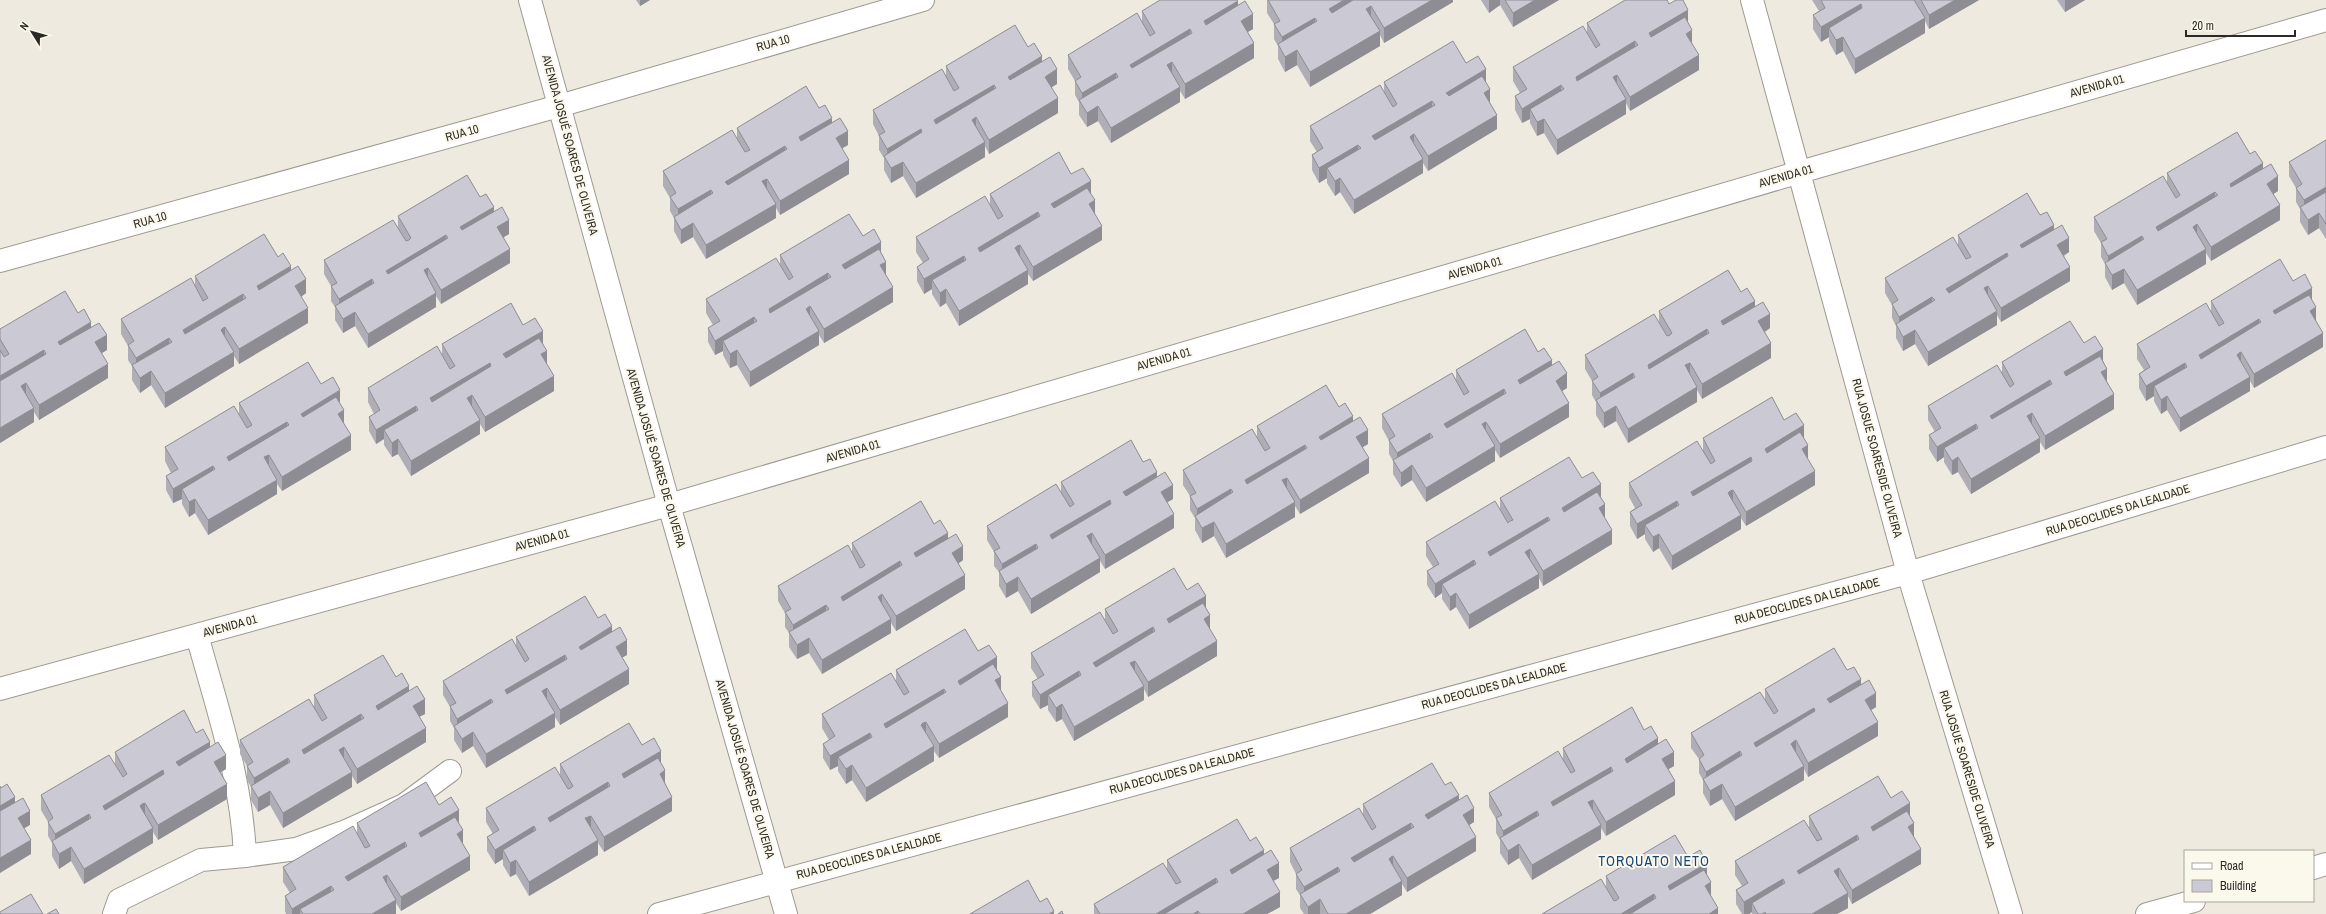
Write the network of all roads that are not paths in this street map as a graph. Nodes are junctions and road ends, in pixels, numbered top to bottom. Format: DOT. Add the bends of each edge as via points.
graph roads {
  1 [pos="530,0"];
  2 [pos="923,0"];
  3 [pos="1752,0"];
  4 [pos="2326,20"];
  5 [pos="559,106"];
  6 [pos="1800,172"];
  7 [pos="0,261"];
  8 [pos="2326,447"];
  9 [pos="669,505"];
  10 [pos="1908,573"];
  11 [pos="197,635"];
  12 [pos="0,689"];
  13 [pos="450,771"];
  14 [pos="245,856"];
  15 [pos="2326,864"];
  16 [pos="2314,868"];
  17 [pos="777,882"];
  18 [pos="2190,902"];
  19 [pos="114,914"];
  20 [pos="659,914"];
  21 [pos="786,914"];
  22 [pos="2011,914"];
  23 [pos="2147,914"];
  1 -- 5 [label="street, AVENIDA JOSUÉ SOARES DE OLIVEIRA"];
  2 -- 5 [label="street, RUA 10"];
  3 -- 6 [label="street, RUA JOSUE SOARESIDE OLIVEIRA"];
  4 -- 6 [label="street, AVENIDA 01"];
  5 -- 7 [label="street, RUA 10"];
  5 -- 9 [label="street, AVENIDA JOSUÉ SOARES DE OLIVEIRA"];
  6 -- 9 [label="street, AVENIDA 01"];
  6 -- 10 [label="street, RUA JOSUE SOARESIDE OLIVEIRA"];
  8 -- 10 [label="street, RUA DEOCLIDES DA LEALDADE"];
  9 -- 11 [label="street, AVENIDA 01"];
  9 -- 17 [label="street, AVENIDA JOSUÉ SOARES DE OLIVEIRA"];
  10 -- 17 [label="street, RUA DEOCLIDES DA LEALDADE"];
  10 -- 22 [label="street, RUA JOSUE SOARESIDE OLIVEIRA"];
  11 -- 12 [label="street, AVENIDA 01"];
  11 -- 14 [label="street" via="239,789"];
  13 -- 14 [label="street" via="404,805 346,830 296,849"];
  14 -- 19 [label="street" via="201,860 119,900"];
  15 -- 16 [label="street"];
  17 -- 20 [label="street, RUA DEOCLIDES DA LEALDADE"];
  17 -- 21 [label="street, AVENIDA JOSUÉ SOARES DE OLIVEIRA"];
  18 -- 23 [label="street"];
}
